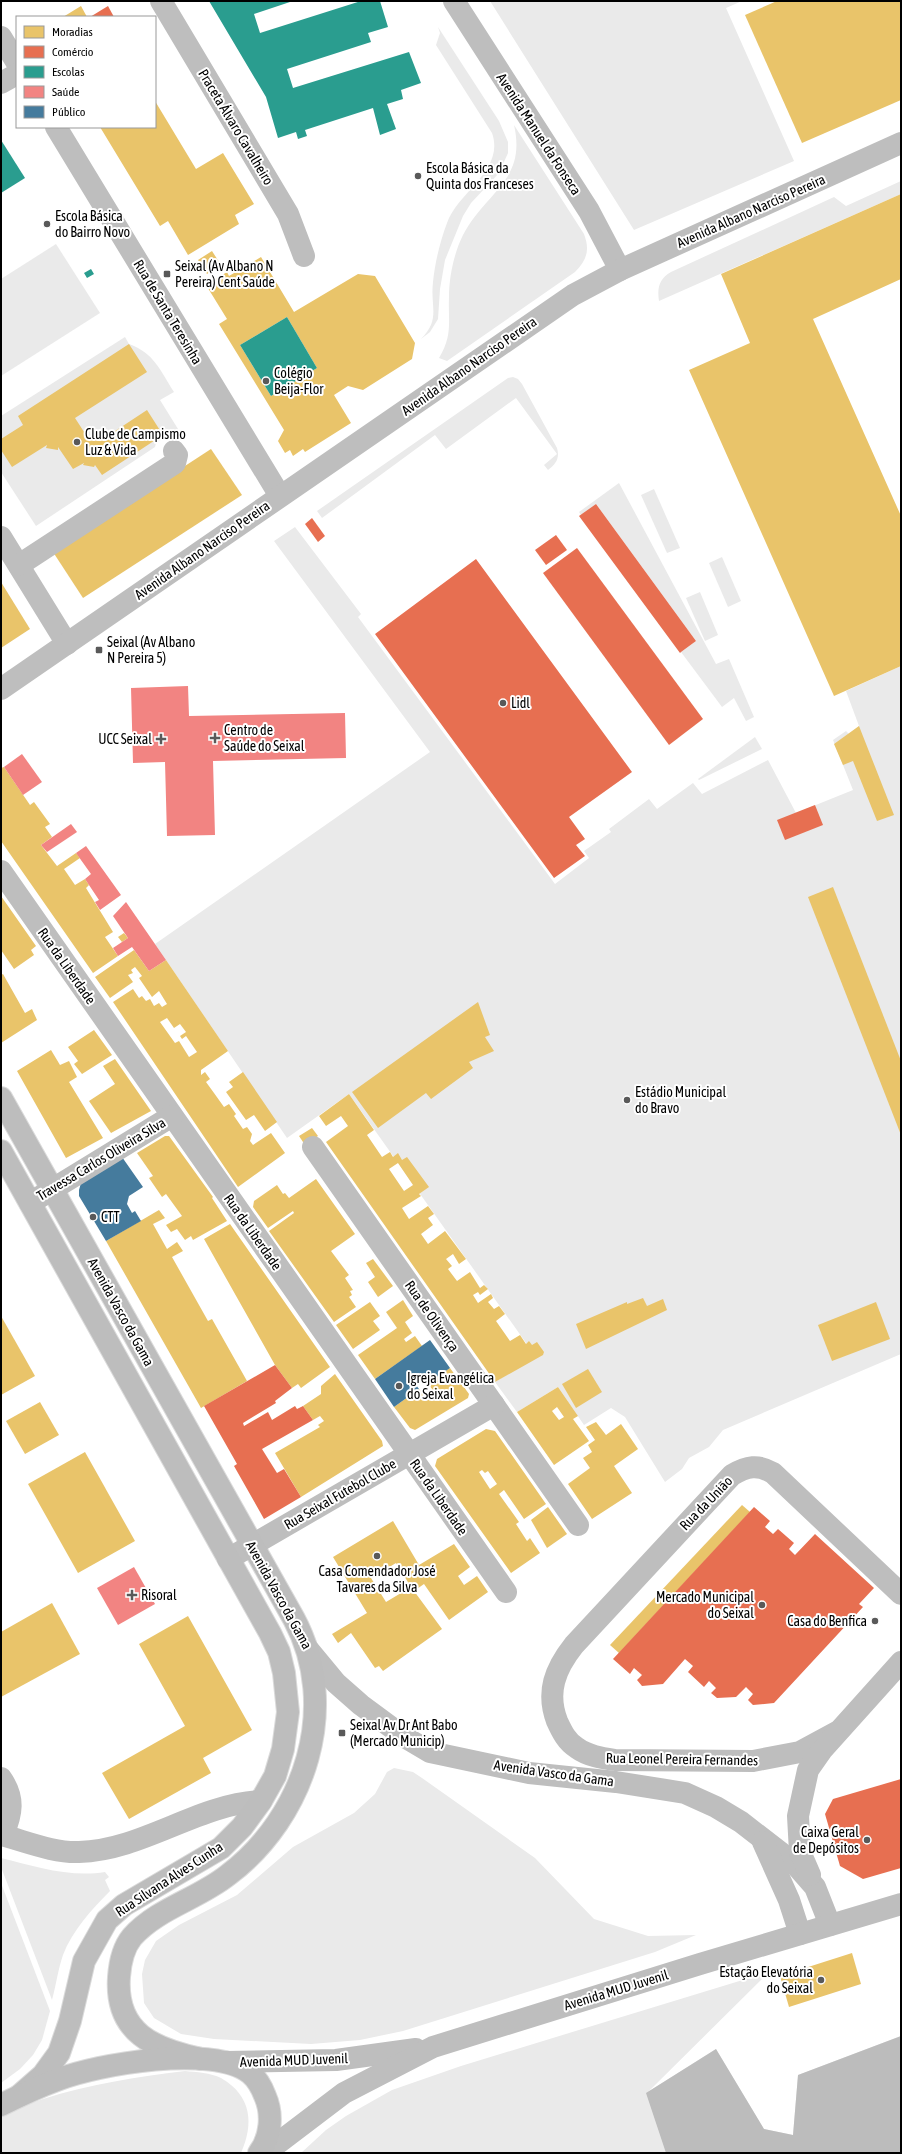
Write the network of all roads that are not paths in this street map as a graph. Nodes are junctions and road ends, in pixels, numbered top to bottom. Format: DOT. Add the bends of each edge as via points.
graph roads {
  1 [pos="161,1"];
  2 [pos="454,1"];
  3 [pos="1,37"];
  4 [pos="16,61"];
  5 [pos="16,75"];
  6 [pos="1,83"];
  7 [pos="57,128"];
  8 [pos="901,142"];
  9 [pos="304,256"];
  10 [pos="620,270"];
  11 [pos="174,451"];
  12 [pos="280,496"];
  13 [pos="1,537"];
  14 [pos="19,565"];
  15 [pos="67,644"];
  16 [pos="1,690"];
  17 [pos="1,871"];
  18 [pos="1,1098"];
  19 [pos="172,1116"];
  20 [pos="313,1147"];
  21 [pos="1,1151"];
  22 [pos="52,1189"];
  23 [pos="30,1202"];
  24 [pos="494,1405"];
  25 [pos="409,1454"];
  26 [pos="578,1525"];
  27 [pos="252,1545"];
  28 [pos="228,1559"];
  29 [pos="506,1592"];
  30 [pos="901,1594"];
  31 [pos="307,1648"];
  32 [pos="279,1652"];
  33 [pos="901,1662"];
  34 [pos="551,1703"];
  35 [pos="837,1732"];
  36 [pos="1,1778"];
  37 [pos="261,1801"];
  38 [pos="2,1835"];
  39 [pos="761,1837"];
  40 [pos="815,1888"];
  41 [pos="901,1904"];
  42 [pos="830,1925"];
  43 [pos="800,1934"];
  44 [pos="433,2047"];
  45 [pos="201,2059"];
  46 [pos="226,2062"];
  47 [pos="10,2100"];
  48 [pos="259,2153"];
  49 [pos="265,2153"];
  1 -- 9 [label="street, Praceta Álvaro Cavalheiro" via="288,214"];
  2 -- 10 [label="street, Avenida Manuel da Fonseca" via="589,211"];
  3 -- 4 [label="street"];
  5 -- 6 [label="street"];
  7 -- 12 [label="street, Rua de Santa Teresinha"];
  8 -- 10 [label="street, Avenida Albano Narciso Pereira"];
  10 -- 12 [label="street, Avenida Albano Narciso Pereira" via="561,303"];
  11 -- 14 [label="street" via="177,455 175,463"];
  12 -- 15 [label="street, Avenida Albano Narciso Pereira"];
  13 -- 14 [label="street"];
  14 -- 15 [label="street"];
  15 -- 16 [label="street, Avenida Albano Narciso Pereira"];
  17 -- 19 [label="street, Rua da Liberdade"];
  18 -- 22 [label="main road, Avenida Vasco da Gama"];
  19 -- 22 [label="street, Travessa Carlos Oliveira Silva"];
  19 -- 25 [label="street, Rua da Liberdade"];
  20 -- 24 [label="street, Rua de Olivença"];
  21 -- 23 [label="main road, Avenida Vasco da Gama"];
  22 -- 23 [label="street, Travessa Carlos Oliveira Silva"];
  22 -- 27 [label="main road, Avenida Vasco da Gama"];
  23 -- 28 [label="main road, Avenida Vasco da Gama"];
  24 -- 25 [label="street, Rua Seixal Futebol Clube"];
  24 -- 26 [label="street, Rua de Olivença"];
  25 -- 27 [label="street, Rua Seixal Futebol Clube"];
  25 -- 29 [label="street, Rua da Liberdade"];
  27 -- 28 [label="street, Rua Seixal Futebol Clube"];
  27 -- 31 [label="main road, Avenida Vasco da Gama"];
  28 -- 32 [label="main road, Avenida Vasco da Gama"];
  30 -- 34 [label="street, Rua da União" via="773,1473 754,1466 742,1469 732,1475 561,1660 553,1680"];
  31 -- 39 [label="street, Avenida Vasco da Gama" via="336,1683 361,1705 397,1732 430,1752 529,1773 616,1782 685,1793 716,1806"];
  31 -- 45 [label="main road, Rua Silvana Alves Cunha" via="314,1689 314,1729 306,1769 286,1811 261,1846 228,1876 140,1929 131,1938 121,1960 118,1985 120,1999 124,2014 132,2027 159,2048"];
  32 -- 37 [label="main road, Rua Silvana Alves Cunha" via="288,1696 287,1733 274,1776"];
  33 -- 35 [label="street, Rua Leonel Pereira Fernandes"];
  34 -- 35 [label="street, Rua Leonel Pereira Fernandes" via="569,1742 586,1753 615,1760 753,1761 800,1752"];
  35 -- 40 [label="street, Rua Leonel Pereira Fernandes" via="808,1770 798,1816 800,1852"];
  36 -- 38 [label="street" via="12,1803 11,1816"];
  37 -- 38 [label="street" via="231,1805 98,1850 58,1850"];
  37 -- 47 [label="main road, Rua Silvana Alves Cunha" via="242,1827 221,1848 124,1905 107,1920 84,1961 70,2021 59,2053 43,2075"];
  39 -- 40 [label="street, Avenida Vasco da Gama" via="794,1863"];
  39 -- 43 [label="street, Avenida Vasco da Gama" via="789,1900"];
  40 -- 42 [label="street, Avenida Vasco da Gama"];
  41 -- 42 [label="street, Avenida MUD Juvenil"];
  42 -- 43 [label="street, Avenida MUD Juvenil"];
  43 -- 44 [label="street, Avenida MUD Juvenil"];
  44 -- 46 [label="street, Avenida MUD Juvenil" via="336,2060"];
  44 -- 49 [label="street, Avenida MUD Juvenil" via="344,2093"];
  45 -- 46 [label="main road"];
  45 -- 47 [label="main road" via="147,2060 96,2068 57,2080"];
  46 -- 48 [label="main road" via="250,2073 262,2089 268,2103 270,2123 266,2144"];
}
